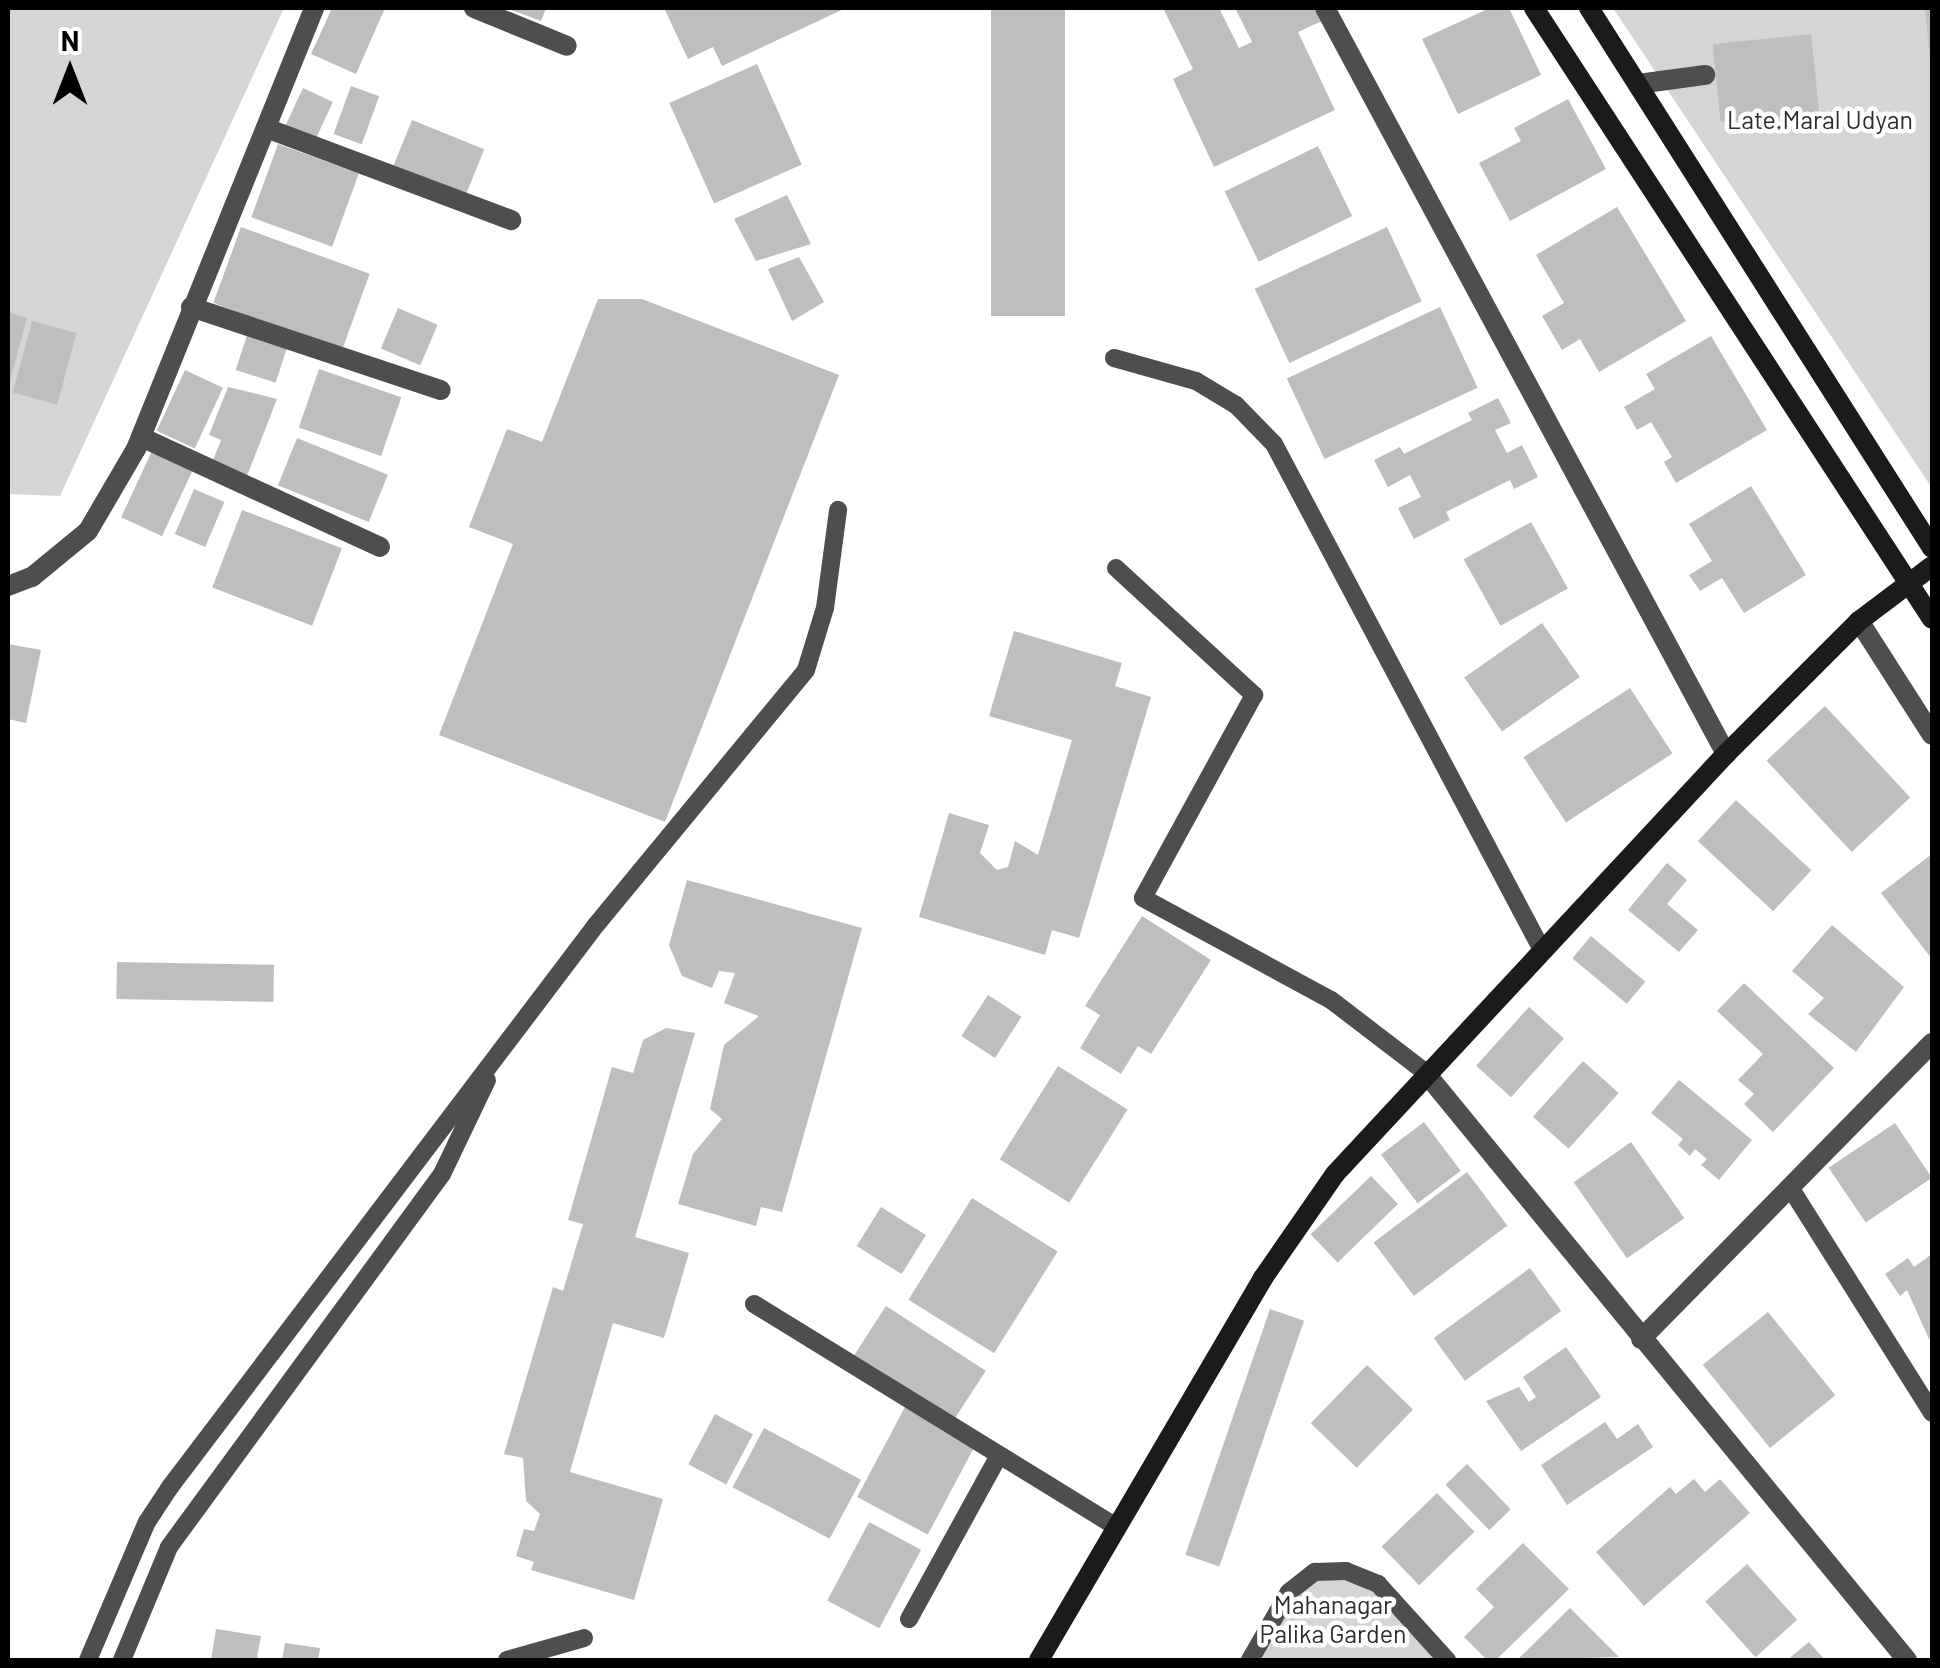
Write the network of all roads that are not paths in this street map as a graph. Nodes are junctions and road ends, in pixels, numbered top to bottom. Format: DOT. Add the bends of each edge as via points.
graph roads {
  1 [pos="314,8"];
  2 [pos="474,8"];
  3 [pos="1325,8"];
  4 [pos="1534,8"];
  5 [pos="1589,8"];
  6 [pos="567,46"];
  7 [pos="1705,75"];
  8 [pos="1638,84"];
  9 [pos="266,128"];
  10 [pos="511,220"];
  11 [pos="190,307"];
  12 [pos="1114,358"];
  13 [pos="441,390"];
  14 [pos="141,437"];
  15 [pos="838,510"];
  16 [pos="380,547"];
  17 [pos="1932,548"];
  18 [pos="1932,566"];
  19 [pos="1116,568"];
  20 [pos="1909,582"];
  21 [pos="8,586"];
  22 [pos="1932,619"];
  23 [pos="1859,621"];
  24 [pos="1932,735"];
  25 [pos="1726,754"];
  26 [pos="1541,948"];
  27 [pos="504,1044"];
  28 [pos="1932,1044"];
  29 [pos="1424,1071"];
  30 [pos="1793,1192"];
  31 [pos="754,1304"];
  32 [pos="1641,1339"];
  33 [pos="1932,1414"];
  34 [pos="999,1456"];
  35 [pos="1117,1527"];
  36 [pos="909,1619"];
  37 [pos="584,1638"];
  38 [pos="88,1660"];
  39 [pos="122,1660"];
  40 [pos="507,1660"];
  41 [pos="1039,1660"];
  42 [pos="1250,1660"];
  43 [pos="1447,1660"];
  44 [pos="1907,1660"];
  1 -- 9 [label="street"];
  2 -- 6 [label="street"];
  3 -- 25 [label="street"];
  4 -- 20 [label="street"];
  5 -- 8 [label="street"];
  7 -- 8 [label="street"];
  8 -- 17 [label="street"];
  9 -- 10 [label="street"];
  9 -- 11 [label="street"];
  11 -- 13 [label="street"];
  11 -- 14 [label="street"];
  12 -- 26 [label="lane" via="1196,381 1236,406 1274,444"];
  14 -- 16 [label="street"];
  14 -- 21 [label="street" via="88,531 32,576"];
  15 -- 27 [label="lane" via="825,608 806,670"];
  18 -- 20 [label="street"];
  19 -- 29 [label="lane" via="1254,695 1143,898 1331,1000"];
  20 -- 22 [label="street"];
  20 -- 23 [label="street"];
  23 -- 24 [label="street"];
  23 -- 25 [label="street"];
  25 -- 26 [label="street"];
  26 -- 29 [label="street"];
  27 -- 38 [label="lane" via="170,1487 147,1522"];
  27 -- 39 [label="lane" via="442,1174 169,1547"];
  28 -- 30 [label="street"];
  29 -- 32 [label="street"];
  29 -- 35 [label="street" via="1335,1174 1263,1278"];
  30 -- 32 [label="street"];
  30 -- 33 [label="lane"];
  31 -- 34 [label="lane"];
  32 -- 44 [label="street"];
  34 -- 35 [label="lane"];
  34 -- 36 [label="lane"];
  35 -- 41 [label="street"];
  37 -- 40 [label="lane"];
  42 -- 43 [label="lane" via="1289,1592 1316,1572 1346,1571 1378,1584"];
}
